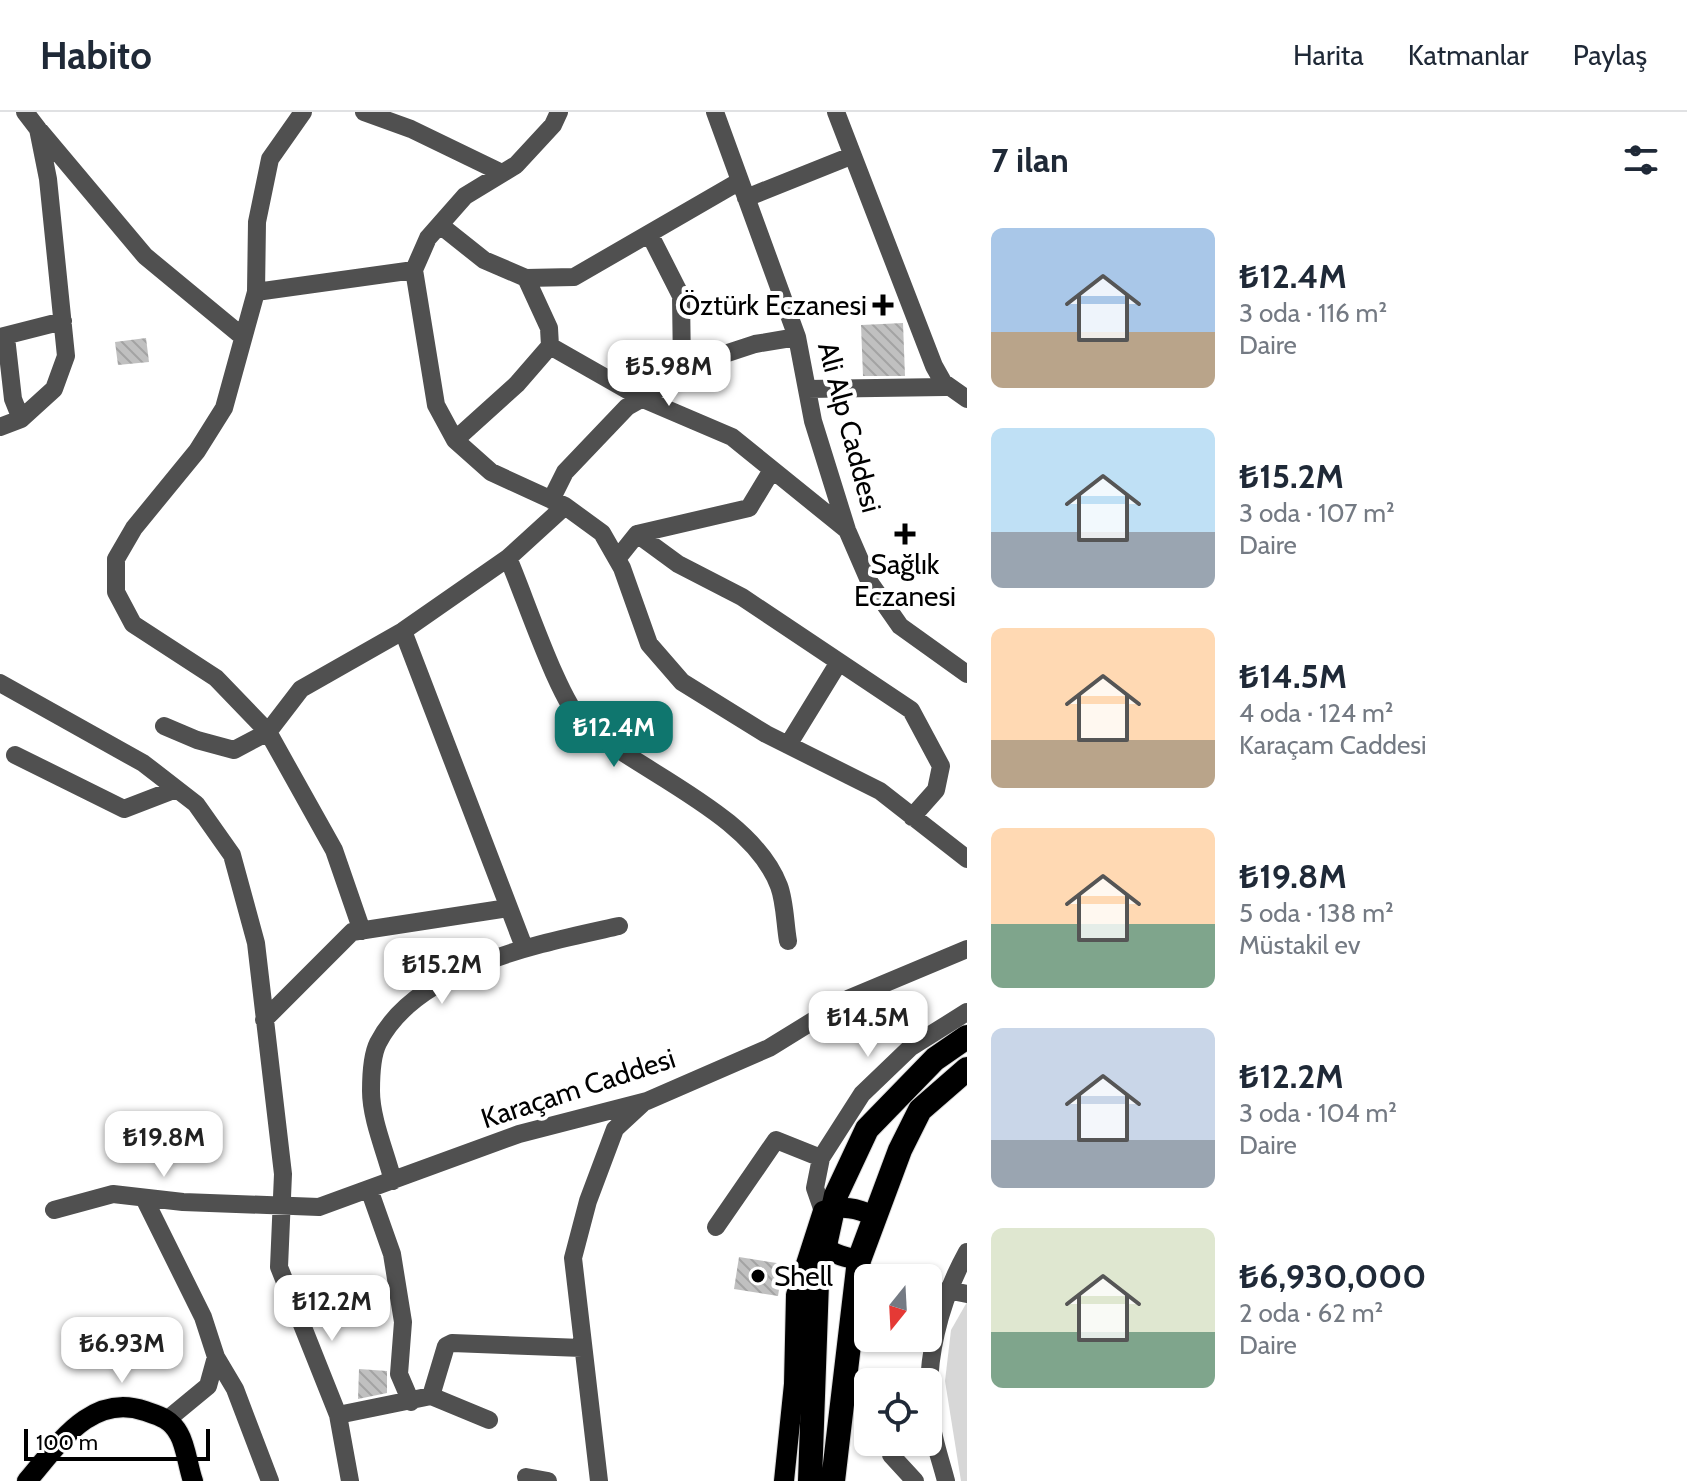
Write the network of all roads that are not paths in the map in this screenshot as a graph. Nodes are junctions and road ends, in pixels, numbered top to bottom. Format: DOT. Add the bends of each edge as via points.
graph roads {
  1 [pos="25,112"];
  2 [pos="303,112"];
  3 [pos="364,112"];
  4 [pos="559,112"];
  5 [pos="715,112"];
  6 [pos="836,112"];
  7 [pos="38,129"];
  8 [pos="851,156"];
  9 [pos="502,173"];
  10 [pos="743,189"];
  11 [pos="440,225"];
  12 [pos="650,235"];
  13 [pos="414,270"];
  14 [pos="526,278"];
  15 [pos="256,292"];
  16 [pos="63,321"];
  17 [pos="3,337"];
  18 [pos="243,337"];
  19 [pos="797,337"];
  20 [pos="550,346"];
  21 [pos="682,368"];
  22 [pos="943,382"];
  23 [pos="807,389"];
  24 [pos="643,399"];
  25 [pos="967,399"];
  26 [pos="21,419"];
  27 [pos="0,427"];
  28 [pos="455,440"];
  29 [pos="772,470"];
  30 [pos="558,503"];
  31 [pos="847,530"];
  32 [pos="637,534"];
  33 [pos="508,558"];
  34 [pos="617,559"];
  35 [pos="403,631"];
  36 [pos="839,662"];
  37 [pos="967,674"];
  38 [pos="0,683"];
  39 [pos="164,726"];
  40 [pos="268,732"];
  41 [pos="788,745"];
  42 [pos="15,755"];
  43 [pos="176,789"];
  44 [pos="912,817"];
  45 [pos="967,859"];
  46 [pos="508,908"];
  47 [pos="619,926"];
  48 [pos="362,931"];
  49 [pos="788,941"];
  50 [pos="524,947"];
  51 [pos="967,949"];
  52 [pos="967,1012"];
  53 [pos="264,1020"];
  54 [pos="967,1037"];
  55 [pos="967,1069"];
  56 [pos="647,1101"];
  57 [pos="821,1158"];
  58 [pos="393,1181"];
  59 [pos="369,1189"];
  60 [pos="144,1198"];
  61 [pos="281,1207"];
  62 [pos="828,1209"];
  63 [pos="54,1210"];
  64 [pos="874,1216"];
  65 [pos="716,1227"];
  66 [pos="821,1242"];
  67 [pos="967,1252"];
  68 [pos="859,1260"];
  69 [pos="947,1290"];
  70 [pos="967,1294"];
  71 [pos="582,1348"];
  72 [pos="216,1357"];
  73 [pos="931,1368"];
  74 [pos="431,1396"];
  75 [pos="411,1402"];
  76 [pos="338,1415"];
  77 [pos="168,1419"];
  78 [pos="489,1420"];
  79 [pos="892,1456"];
  80 [pos="939,1456"];
  81 [pos="526,1477"];
  82 [pos="27,1481"];
  83 [pos="193,1481"];
  84 [pos="270,1481"];
  85 [pos="350,1481"];
  86 [pos="548,1481"];
  87 [pos="599,1481"];
  88 [pos="784,1481"];
  89 [pos="810,1481"];
  90 [pos="833,1481"];
  91 [pos="915,1481"];
  92 [pos="946,1481"];
  1 -- 7 [label="street"];
  2 -- 15 [label="street" via="270,159 257,222"];
  3 -- 9 [label="street"];
  4 -- 9 [label="street" via="516,165"];
  5 -- 10 [label="street, Ali Alp Caddesi"];
  6 -- 8 [label="street"];
  7 -- 16 [label="street"];
  7 -- 18 [label="street" via="145,256"];
  8 -- 10 [label="street"];
  8 -- 22 [label="street"];
  9 -- 11 [label="street" via="465,196"];
  10 -- 12 [label="street"];
  10 -- 19 [label="street, Ali Alp Caddesi"];
  11 -- 13 [label="street"];
  11 -- 14 [label="street" via="484,260"];
  12 -- 14 [label="street" via="574,277"];
  12 -- 21 [label="street" via="681,296"];
  13 -- 15 [label="street"];
  13 -- 28 [label="street" via="436,405"];
  14 -- 20 [label="street" via="549,328"];
  15 -- 18 [label="street"];
  16 -- 17 [label="street"];
  16 -- 26 [label="street" via="66,356 54,389"];
  17 -- 26 [label="street"];
  18 -- 40 [label="street" via="224,408 116,559 116,592 133,624 216,678"];
  19 -- 21 [label="street" via="755,344"];
  19 -- 23 [label="street, Ali Alp Caddesi"];
  20 -- 24 [label="street"];
  20 -- 28 [label="street"];
  21 -- 24 [label="street"];
  22 -- 23 [label="street" via="945,387 924,389"];
  22 -- 25 [label="street"];
  23 -- 31 [label="street, Ali Alp Caddesi"];
  24 -- 29 [label="street" via="732,437"];
  24 -- 30 [label="street" via="627,407 565,472"];
  26 -- 27 [label="street"];
  28 -- 30 [label="street" via="491,472"];
  29 -- 31 [label="street"];
  29 -- 32 [label="street" via="749,508"];
  30 -- 33 [label="street"];
  30 -- 34 [label="street" via="602,533"];
  31 -- 37 [label="street, Ali Alp Caddesi" via="870,583 900,626"];
  32 -- 34 [label="street"];
  32 -- 36 [label="street"];
  33 -- 35 [label="street"];
  33 -- 49 [label="street" via="559,684 582,723 690,794 748,842 780,887"];
  34 -- 41 [label="street" via="649,644 682,682"];
  35 -- 40 [label="street" via="301,689"];
  35 -- 46 [label="street"];
  36 -- 41 [label="street"];
  36 -- 44 [label="street" via="911,710 941,766 936,790"];
  38 -- 43 [label="street" via="143,763"];
  39 -- 40 [label="street" via="234,750"];
  40 -- 48 [label="street" via="334,850"];
  41 -- 44 [label="street" via="880,791"];
  42 -- 43 [label="street" via="124,809"];
  43 -- 53 [label="street" via="196,804 232,855 256,943"];
  44 -- 45 [label="street"];
  46 -- 48 [label="street"];
  46 -- 50 [label="street"];
  47 -- 50 [label="street"];
  48 -- 53 [label="street" via="352,932 325,956"];
  50 -- 58 [label="street" via="433,986 397,1016 377,1045 371,1094"];
  51 -- 56 [label="street, Karaçam Caddesi" via="850,998 769,1048"];
  52 -- 57 [label="street" via="911,1047 862,1094"];
  53 -- 61 [label="street" via="283,1174"];
  54 -- 62 [label="highway" via="935,1059 867,1129"];
  55 -- 64 [label="highway" via="920,1110"];
  56 -- 58 [label="street, Karaçam Caddesi" via="519,1134"];
  56 -- 71 [label="street" via="615,1129 573,1258"];
  57 -- 62 [label="street" via="815,1188"];
  57 -- 65 [label="street" via="776,1140"];
  58 -- 59 [label="street, Karaçam Caddesi"];
  59 -- 61 [label="street, Karaçam Caddesi" via="319,1207"];
  59 -- 75 [label="street" via="392,1254 403,1322 399,1374"];
  60 -- 61 [label="street, Karaçam Caddesi"];
  60 -- 63 [label="street, Karaçam Caddesi" via="113,1194"];
  60 -- 72 [label="street" via="203,1317"];
  61 -- 76 [label="street" via="279,1267"];
  62 -- 64 [label="main road" via="857,1208"];
  62 -- 66 [label="highway"];
  64 -- 68 [label="highway"];
  66 -- 68 [label="main road" via="843,1257"];
  66 -- 88 [label="main road" via="796,1295"];
  66 -- 89 [label="highway"];
  67 -- 69 [label="street"];
  68 -- 90 [label="highway"];
  69 -- 70 [label="street"];
  69 -- 73 [label="street"];
  71 -- 74 [label="street" via="452,1343 446,1346"];
  71 -- 87 [label="street"];
  72 -- 77 [label="street" via="208,1386"];
  72 -- 84 [label="street" via="235,1389"];
  74 -- 75 [label="street"];
  74 -- 78 [label="street"];
  75 -- 76 [label="street"];
  76 -- 85 [label="street"];
  77 -- 82 [label="main road" via="117,1407 89,1413"];
  77 -- 83 [label="main road" via="181,1436"];
  79 -- 91 [label="street"];
  80 -- 92 [label="street"];
  81 -- 86 [label="street"];
}
